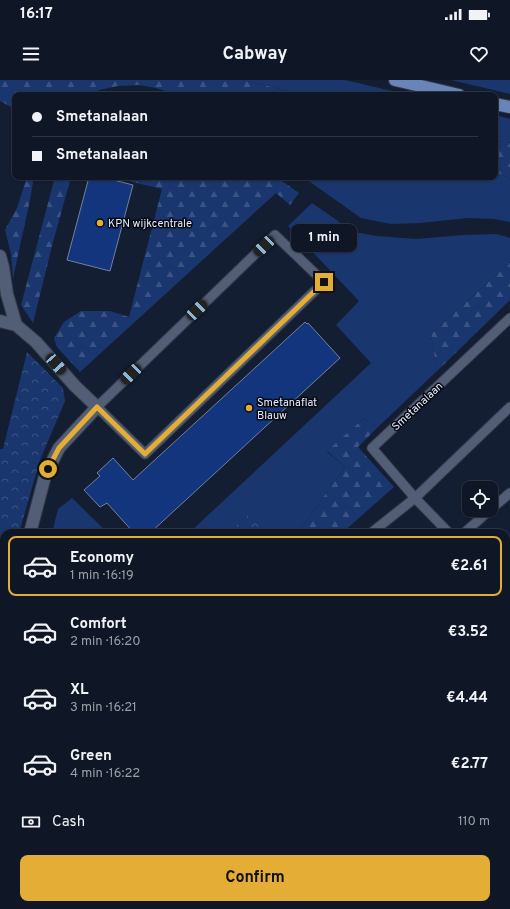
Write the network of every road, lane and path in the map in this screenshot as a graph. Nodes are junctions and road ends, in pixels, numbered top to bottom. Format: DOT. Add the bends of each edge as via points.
graph roads {
  1 [pos="395,80"];
  2 [pos="446,92"];
  3 [pos="498,105"];
  4 [pos="510,107"];
  5 [pos="0,256"];
  6 [pos="510,318"];
  7 [pos="0,321"];
  8 [pos="16,325"];
  9 [pos="97,407"];
  10 [pos="510,407"];
  11 [pos="510,492"];
  12 [pos="415,498"];
  13 [pos="498,503"];
  14 [pos="483,517"];
  15 [pos="31,529"];
  16 [pos="376,529"];
  17 [pos="445,529"];
  18 [pos="469,529"];
  1 -- 2 [label="main road"];
  3 -- 4 [label="main road"];
  5 -- 8 [label="street"];
  6 -- 12 [label="lane, Smetanalaan" via="372,448"];
  7 -- 8 [label="street"];
  8 -- 9 [label="street" via="36,342"];
  9 -- 9 [label="lane" via="275,235 324,282 145,454"];
  9 -- 15 [label="street" via="59,448 45,476"];
  10 -- 12 [label="lane"];
  11 -- 13 [label="lane"];
  12 -- 16 [label="lane"];
  12 -- 17 [label="lane, Smetanalaan"];
  14 -- 18 [label="lane"];
}
